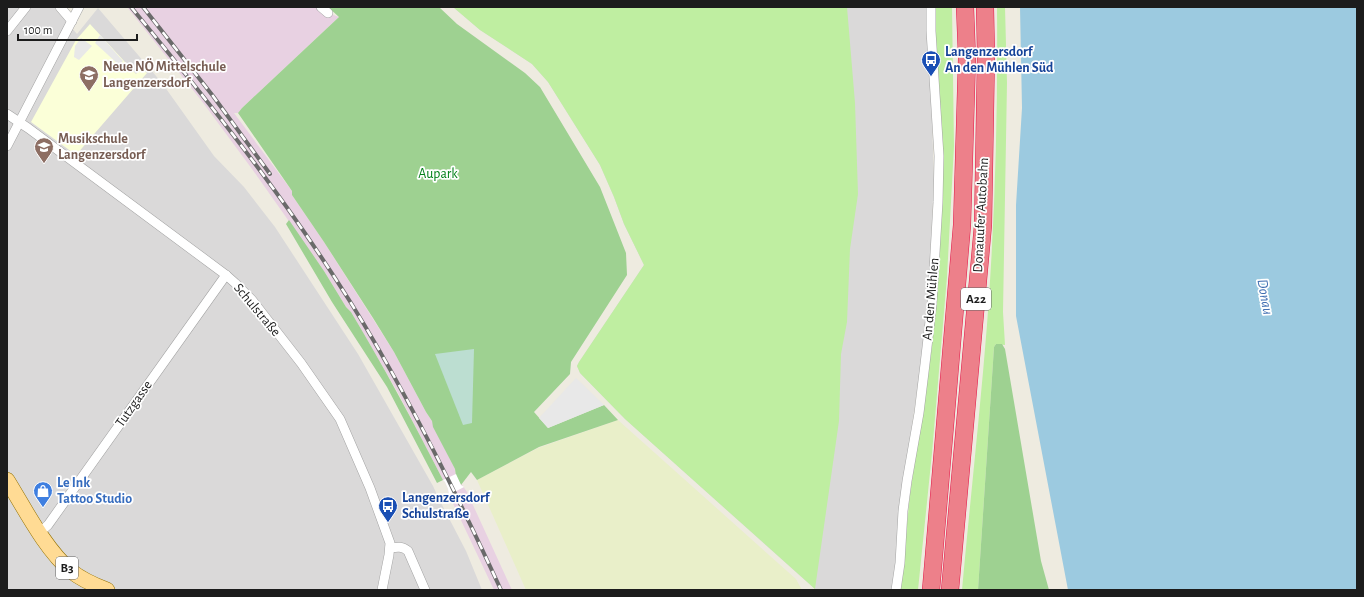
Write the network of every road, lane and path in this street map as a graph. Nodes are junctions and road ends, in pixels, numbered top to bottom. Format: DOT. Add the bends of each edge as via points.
graph roads {
  1 [pos="26,7"];
  2 [pos="60,7"];
  3 [pos="79,7"];
  4 [pos="931,7"];
  5 [pos="965,7"];
  6 [pos="985,7"];
  7 [pos="72,21"];
  8 [pos="7,31"];
  9 [pos="7,114"];
  10 [pos="20,122"];
  11 [pos="7,146"];
  12 [pos="226,275"];
  13 [pos="7,480"];
  14 [pos="40,532"];
  15 [pos="390,548"];
  16 [pos="107,590"];
  17 [pos="382,590"];
  18 [pos="425,590"];
  19 [pos="896,590"];
  20 [pos="930,590"];
  21 [pos="950,590"];
  1 -- 8 [label="street"];
  2 -- 7 [label="street"];
  3 -- 7 [label="street"];
  4 -- 19 [label="street, An den Mühlen" via="939,156 932,304 919,413 904,504"];
  5 -- 20 [label="highway, Donauufer Autobahn / A22" via="967,58 962,225"];
  6 -- 21 [label="highway, Donauufer Autobahn / A22" via="983,225"];
  7 -- 10 [label="street"];
  9 -- 10 [label="street, Schulstraße"];
  10 -- 11 [label="street"];
  10 -- 12 [label="street, Schulstraße"];
  12 -- 14 [label="street, Tutzgasse" via="48,525"];
  12 -- 15 [label="street, Schulstraße" via="252,300 340,419 370,488"];
  13 -- 14 [label="main road, B3"];
  14 -- 16 [label="main road, B3" via="56,556 83,585"];
  15 -- 17 [label="street, Schulstraße"];
  15 -- 18 [label="street" via="400,547 408,550"];
}
